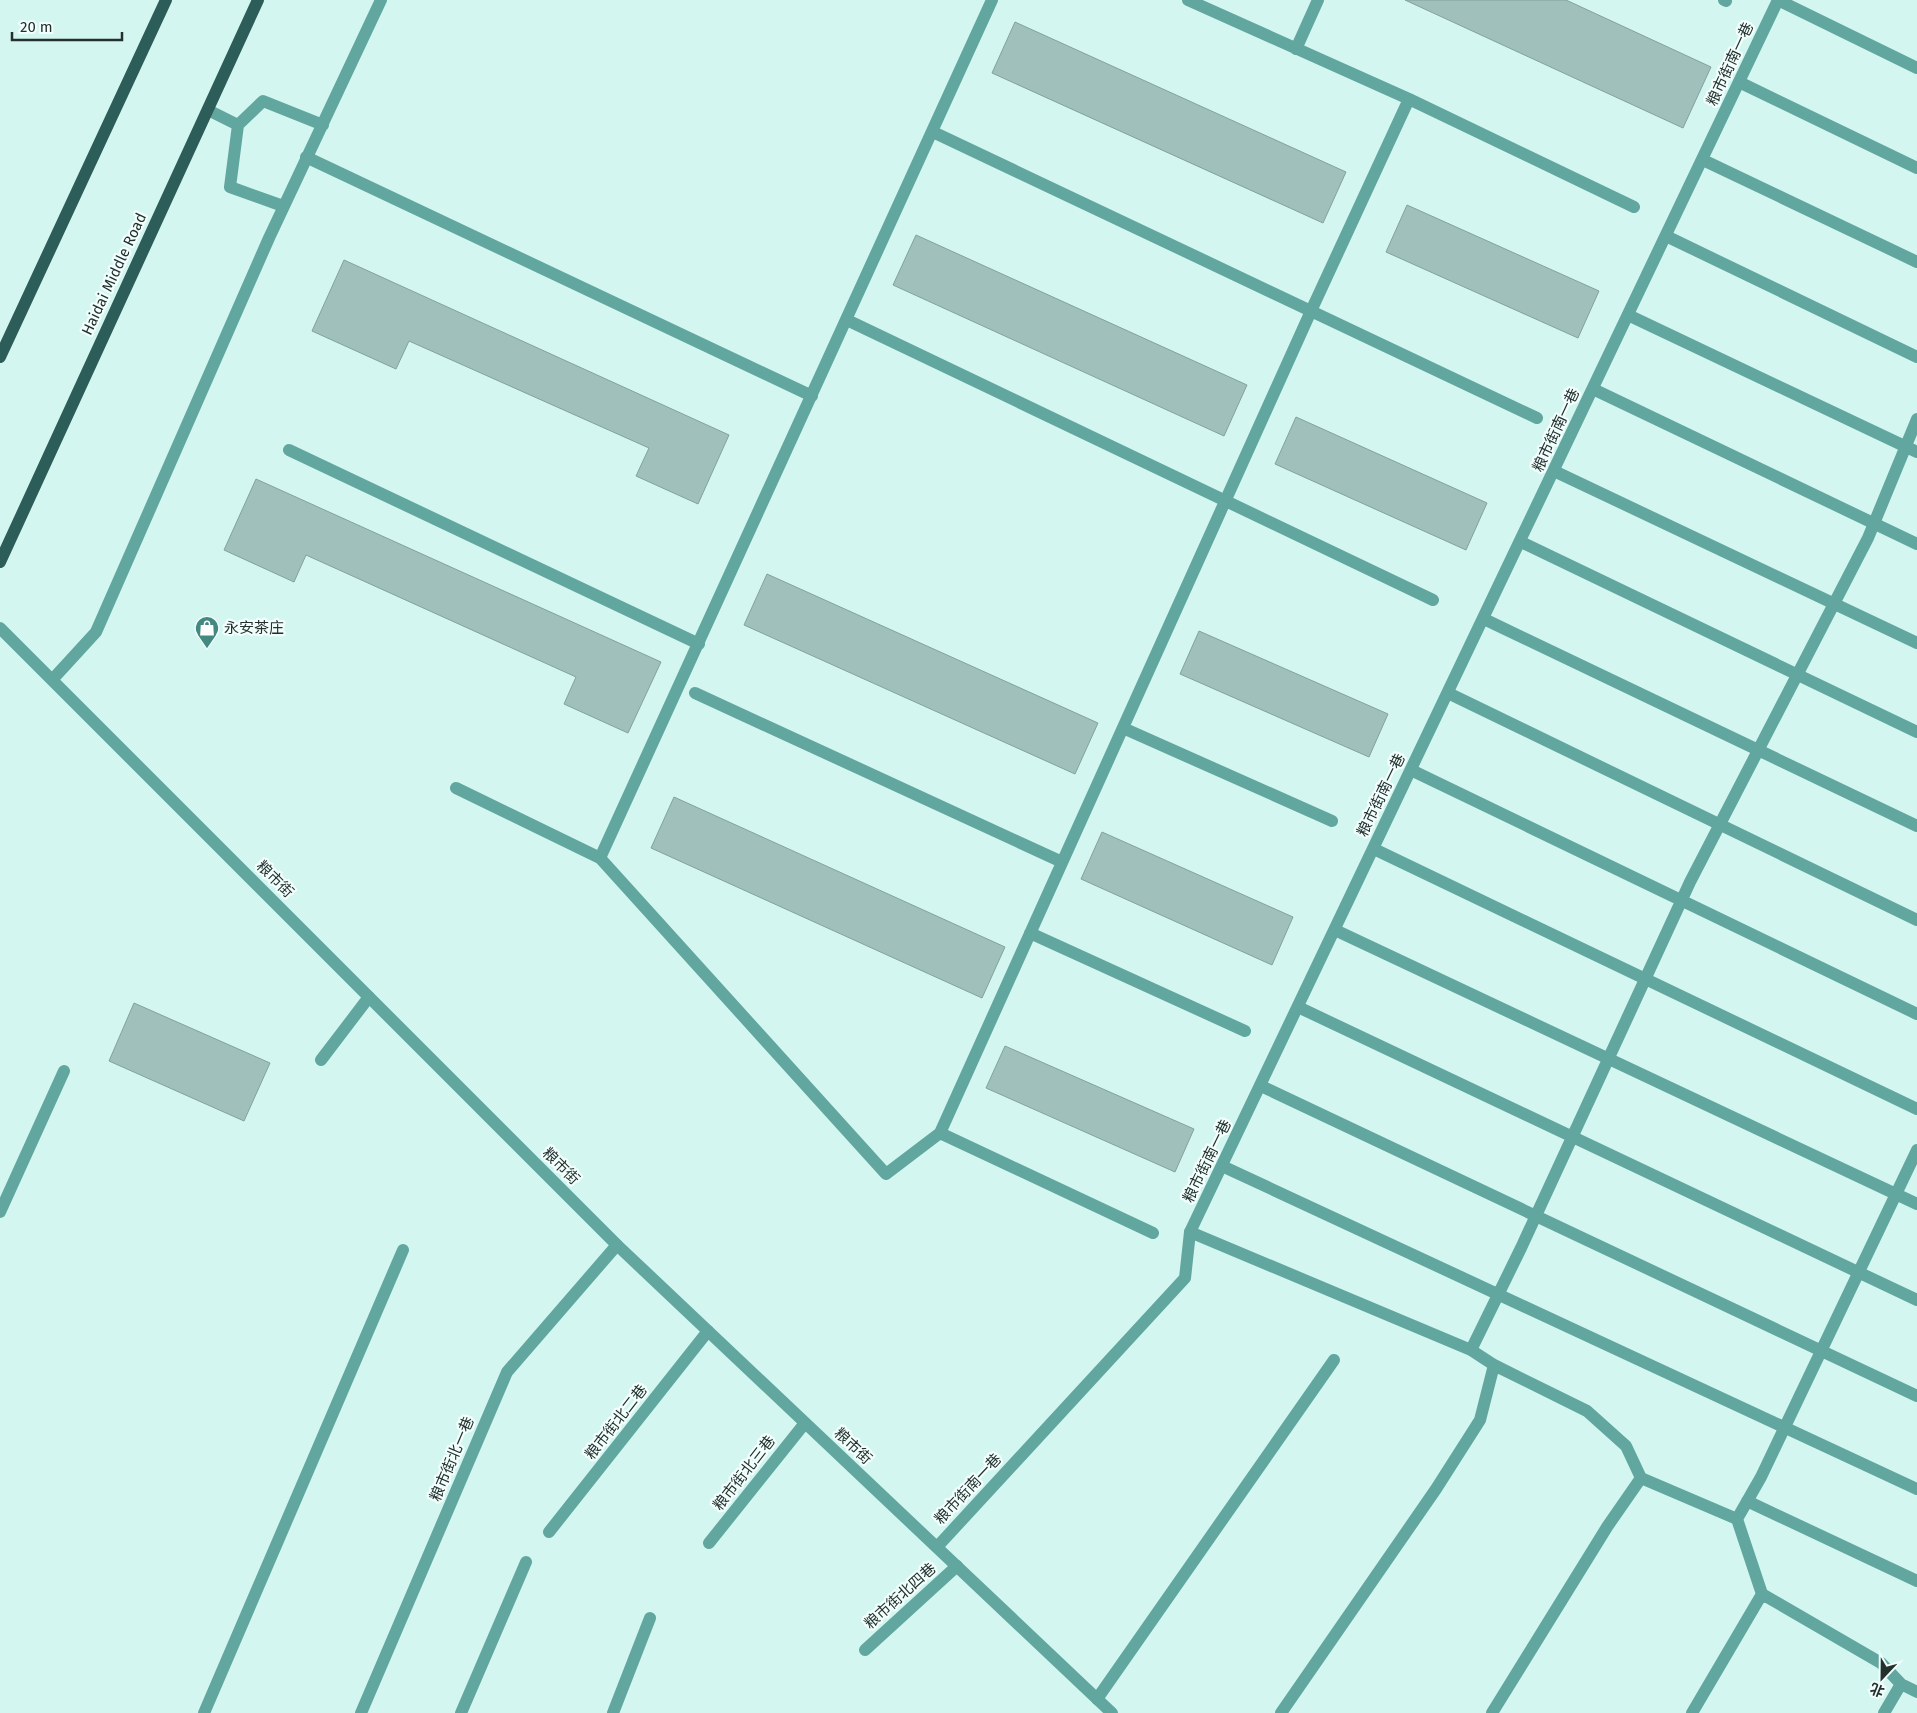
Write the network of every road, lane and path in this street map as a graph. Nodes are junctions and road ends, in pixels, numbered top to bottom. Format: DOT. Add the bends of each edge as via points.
graph roads {
  1 [pos="166,0"];
  2 [pos="258,0"];
  3 [pos="382,0"];
  4 [pos="992,0"];
  5 [pos="1188,0"];
  6 [pos="1318,0"];
  7 [pos="1778,0"];
  8 [pos="1296,49"];
  9 [pos="1917,68"];
  10 [pos="1739,82"];
  11 [pos="1409,99"];
  12 [pos="208,110"];
  13 [pos="238,125"];
  14 [pos="323,125"];
  15 [pos="933,132"];
  16 [pos="306,157"];
  17 [pos="1703,160"];
  18 [pos="1917,168"];
  19 [pos="283,206"];
  20 [pos="1634,207"];
  21 [pos="1666,236"];
  22 [pos="1917,262"];
  23 [pos="1311,311"];
  24 [pos="1628,315"];
  25 [pos="847,320"];
  26 [pos="0,356"];
  27 [pos="1917,357"];
  28 [pos="1593,389"];
  29 [pos="812,396"];
  30 [pos="1537,418"];
  31 [pos="1917,418"];
  32 [pos="1905,446"];
  33 [pos="289,450"];
  34 [pos="1917,452"];
  35 [pos="1554,471"];
  36 [pos="1225,501"];
  37 [pos="1873,524"];
  38 [pos="1521,542"];
  39 [pos="1917,544"];
  40 [pos="0,562"];
  41 [pos="1433,600"];
  42 [pos="1834,603"];
  43 [pos="1484,619"];
  44 [pos="0,628"];
  45 [pos="1917,642"];
  46 [pos="698,644"];
  47 [pos="1797,675"];
  48 [pos="52,680"];
  49 [pos="695,693"];
  50 [pos="1448,694"];
  51 [pos="1123,728"];
  52 [pos="1917,732"];
  53 [pos="1758,750"];
  54 [pos="1411,770"];
  55 [pos="456,788"];
  56 [pos="1332,821"];
  57 [pos="1720,825"];
  58 [pos="1917,826"];
  59 [pos="1374,849"];
  60 [pos="600,858"];
  61 [pos="1062,862"];
  62 [pos="1682,900"];
  63 [pos="1917,920"];
  64 [pos="1334,930"];
  65 [pos="1030,933"];
  66 [pos="1645,979"];
  67 [pos="369,997"];
  68 [pos="1298,1007"];
  69 [pos="1917,1014"];
  70 [pos="1245,1031"];
  71 [pos="1608,1059"];
  72 [pos="321,1060"];
  73 [pos="64,1071"];
  74 [pos="1260,1086"];
  75 [pos="1917,1109"];
  76 [pos="940,1133"];
  77 [pos="1572,1137"];
  78 [pos="1917,1150"];
  79 [pos="1222,1166"];
  80 [pos="1896,1194"];
  81 [pos="1917,1204"];
  82 [pos="0,1212"];
  83 [pos="1536,1216"];
  84 [pos="1190,1232"];
  85 [pos="1153,1234"];
  86 [pos="617,1245"];
  87 [pos="403,1250"];
  88 [pos="1859,1272"];
  89 [pos="1498,1294"];
  90 [pos="1917,1300"];
  91 [pos="708,1331"];
  92 [pos="1471,1350"];
  93 [pos="1821,1350"];
  94 [pos="1334,1360"];
  95 [pos="1494,1365"];
  96 [pos="1917,1396"];
  97 [pos="805,1423"];
  98 [pos="1785,1427"];
  99 [pos="1641,1478"];
  100 [pos="1917,1489"];
  101 [pos="1747,1501"];
  102 [pos="1737,1518"];
  103 [pos="549,1532"];
  104 [pos="709,1543"];
  105 [pos="936,1547"];
  106 [pos="526,1562"];
  107 [pos="957,1566"];
  108 [pos="1917,1580"];
  109 [pos="1762,1594"];
  110 [pos="650,1618"];
  111 [pos="865,1650"];
  112 [pos="1901,1684"];
  113 [pos="1917,1692"];
  114 [pos="1097,1699"];
  115 [pos="204,1713"];
  116 [pos="361,1713"];
  117 [pos="461,1713"];
  118 [pos="613,1713"];
  119 [pos="1112,1713"];
  120 [pos="1281,1713"];
  121 [pos="1492,1713"];
  122 [pos="1692,1713"];
  123 [pos="1884,1713"];
  1 -- 26 [label="main road"];
  2 -- 12 [label="main road, Haidai Middle Road"];
  3 -- 14 [label="street"];
  4 -- 15 [label="street"];
  5 -- 8 [label="street"];
  6 -- 8 [label="street"];
  7 -- 9 [label="street"];
  7 -- 10 [label="street, 粮市街南一巷"];
  8 -- 11 [label="street"];
  10 -- 17 [label="street, 粮市街南一巷"];
  10 -- 18 [label="street"];
  11 -- 20 [label="street"];
  11 -- 23 [label="street"];
  12 -- 13 [label="street"];
  12 -- 40 [label="main road, Haidai Middle Road"];
  13 -- 14 [label="street" via="263,101"];
  13 -- 19 [label="street" via="230,188"];
  14 -- 16 [label="street"];
  15 -- 23 [label="street"];
  15 -- 25 [label="street"];
  16 -- 19 [label="street"];
  16 -- 29 [label="street"];
  17 -- 21 [label="street, 粮市街南一巷"];
  17 -- 22 [label="street"];
  19 -- 48 [label="street" via="96,632"];
  21 -- 24 [label="street, 粮市街南一巷"];
  21 -- 27 [label="street"];
  23 -- 30 [label="street"];
  23 -- 36 [label="street"];
  24 -- 28 [label="street, 粮市街南一巷"];
  24 -- 32 [label="street"];
  25 -- 29 [label="street"];
  25 -- 36 [label="street"];
  28 -- 35 [label="street, 粮市街南一巷"];
  28 -- 37 [label="street"];
  29 -- 46 [label="street"];
  31 -- 32 [label="street"];
  32 -- 34 [label="street"];
  32 -- 37 [label="street"];
  33 -- 46 [label="street"];
  35 -- 38 [label="street, 粮市街南一巷"];
  35 -- 42 [label="street"];
  36 -- 41 [label="street"];
  36 -- 51 [label="street"];
  37 -- 39 [label="street"];
  37 -- 42 [label="street"];
  38 -- 43 [label="street, 粮市街南一巷"];
  38 -- 47 [label="street"];
  42 -- 45 [label="street"];
  42 -- 47 [label="street"];
  43 -- 50 [label="street, 粮市街南一巷"];
  43 -- 53 [label="street"];
  44 -- 48 [label="street, 粮市街"];
  46 -- 60 [label="street"];
  47 -- 52 [label="street"];
  47 -- 53 [label="street"];
  48 -- 67 [label="street, 粮市街"];
  49 -- 61 [label="street"];
  50 -- 54 [label="street, 粮市街南一巷"];
  50 -- 57 [label="street"];
  51 -- 56 [label="street"];
  51 -- 61 [label="street"];
  53 -- 57 [label="street"];
  53 -- 58 [label="street"];
  54 -- 59 [label="street, 粮市街南一巷"];
  54 -- 62 [label="street"];
  55 -- 60 [label="street"];
  57 -- 62 [label="street"];
  57 -- 63 [label="street"];
  59 -- 64 [label="street, 粮市街南一巷"];
  59 -- 66 [label="street"];
  60 -- 76 [label="street" via="886,1174"];
  61 -- 65 [label="street"];
  62 -- 66 [label="street"];
  62 -- 69 [label="street"];
  64 -- 68 [label="street, 粮市街南一巷"];
  64 -- 71 [label="street"];
  65 -- 70 [label="street"];
  65 -- 76 [label="street"];
  66 -- 71 [label="street"];
  66 -- 75 [label="street"];
  67 -- 72 [label="street"];
  67 -- 86 [label="street, 粮市街"];
  68 -- 74 [label="street, 粮市街南一巷"];
  68 -- 77 [label="street"];
  71 -- 77 [label="street"];
  71 -- 80 [label="street"];
  73 -- 82 [label="street"];
  74 -- 79 [label="street, 粮市街南一巷"];
  74 -- 83 [label="street"];
  76 -- 85 [label="street"];
  77 -- 83 [label="street"];
  77 -- 88 [label="street"];
  78 -- 80 [label="street"];
  79 -- 84 [label="street, 粮市街南一巷"];
  79 -- 89 [label="street"];
  80 -- 81 [label="street"];
  80 -- 88 [label="street"];
  83 -- 89 [label="street"];
  83 -- 93 [label="street"];
  84 -- 92 [label="street"];
  84 -- 105 [label="street, 粮市街南一巷" via="1185,1278"];
  86 -- 91 [label="street, 粮市街"];
  86 -- 116 [label="street, 粮市街北一巷" via="507,1372"];
  87 -- 115 [label="street"];
  88 -- 90 [label="street"];
  88 -- 93 [label="street"];
  89 -- 92 [label="street"];
  89 -- 98 [label="street"];
  91 -- 97 [label="street, 粮市街"];
  91 -- 103 [label="street, 粮市街北二巷"];
  92 -- 95 [label="street"];
  93 -- 96 [label="street"];
  93 -- 98 [label="street"];
  94 -- 114 [label="street"];
  95 -- 99 [label="street" via="1587,1411 1626,1446"];
  95 -- 120 [label="street" via="1480,1420"];
  97 -- 104 [label="street, 粮市街北三巷"];
  97 -- 105 [label="street, 粮市街"];
  98 -- 100 [label="street"];
  98 -- 101 [label="street"];
  99 -- 102 [label="street"];
  99 -- 121 [label="street"];
  101 -- 102 [label="street"];
  101 -- 108 [label="street"];
  102 -- 109 [label="street"];
  105 -- 107 [label="street, 粮市街"];
  106 -- 117 [label="street"];
  107 -- 111 [label="street, 粮市街北四巷"];
  107 -- 114 [label="street, 粮市街"];
  109 -- 112 [label="street" via="1881,1663"];
  109 -- 122 [label="street"];
  110 -- 118 [label="street"];
  112 -- 113 [label="street"];
  112 -- 123 [label="street"];
  114 -- 119 [label="street, 粮市街"];
}
